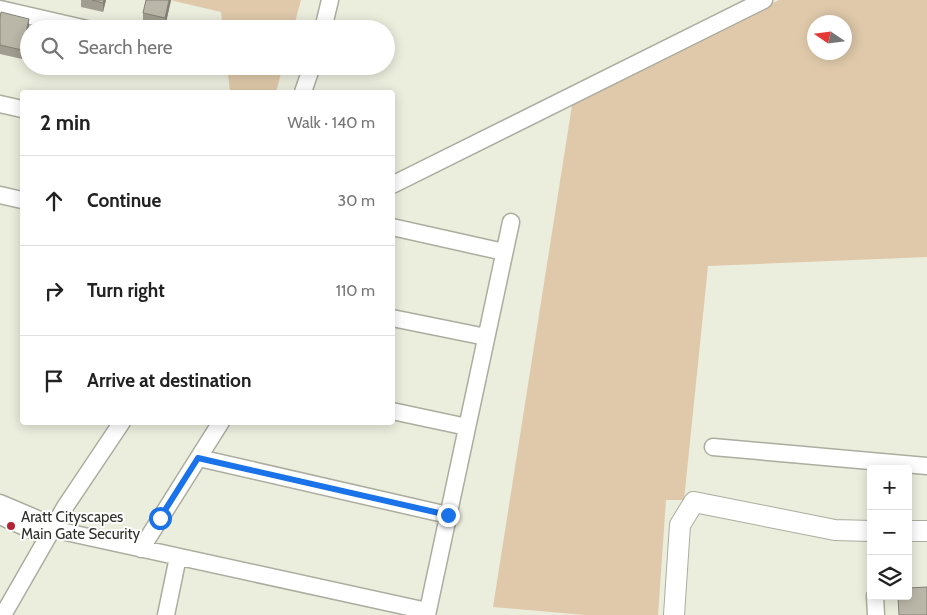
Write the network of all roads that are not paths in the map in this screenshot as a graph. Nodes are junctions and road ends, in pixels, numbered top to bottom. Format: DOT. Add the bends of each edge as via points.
graph roads {
  1 [pos="330,0"];
  2 [pos="764,0"];
  3 [pos="0,9"];
  4 [pos="48,20"];
  5 [pos="326,20"];
  6 [pos="309,75"];
  7 [pos="304,90"];
  8 [pos="0,104"];
  9 [pos="20,109"];
  10 [pos="395,184"];
  11 [pos="0,194"];
  12 [pos="20,199"];
  13 [pos="511,222"];
  14 [pos="395,228"];
  15 [pos="504,252"];
  16 [pos="395,319"];
  17 [pos="486,338"];
  18 [pos="395,412"];
  19 [pos="120,425"];
  20 [pos="219,425"];
  21 [pos="467,426"];
  22 [pos="713,447"];
  23 [pos="198,458"];
  24 [pos="927,466"];
  25 [pos="4,511"];
  26 [pos="448,515"];
  27 [pos="867,530"];
  28 [pos="51,531"];
  29 [pos="912,531"];
  30 [pos="927,531"];
  31 [pos="141,549"];
  32 [pos="178,557"];
  33 [pos="875,600"];
  34 [pos="4,605"];
  35 [pos="427,613"];
  36 [pos="166,615"];
  37 [pos="674,615"];
  38 [pos="876,615"];
  1 -- 5 [label="street"];
  2 -- 10 [label="street"];
  3 -- 4 [label="street"];
  6 -- 7 [label="street"];
  8 -- 9 [label="street"];
  11 -- 12 [label="street"];
  13 -- 15 [label="street"];
  14 -- 15 [label="street"];
  15 -- 17 [label="street"];
  16 -- 17 [label="street"];
  17 -- 21 [label="street"];
  18 -- 21 [label="street"];
  19 -- 28 [label="street"];
  20 -- 23 [label="street"];
  21 -- 26 [label="street"];
  22 -- 24 [label="street"];
  23 -- 26 [label="street"];
  23 -- 31 [label="street"];
  25 -- 28 [label="street"];
  26 -- 35 [label="street"];
  27 -- 37 [label="main road" via="835,530 694,502 680,525"];
  28 -- 31 [label="street"];
  28 -- 34 [label="street"];
  29 -- 30 [label="main road"];
  31 -- 32 [label="street"];
  32 -- 35 [label="street"];
  32 -- 36 [label="street"];
  33 -- 38 [label="street"];
}
